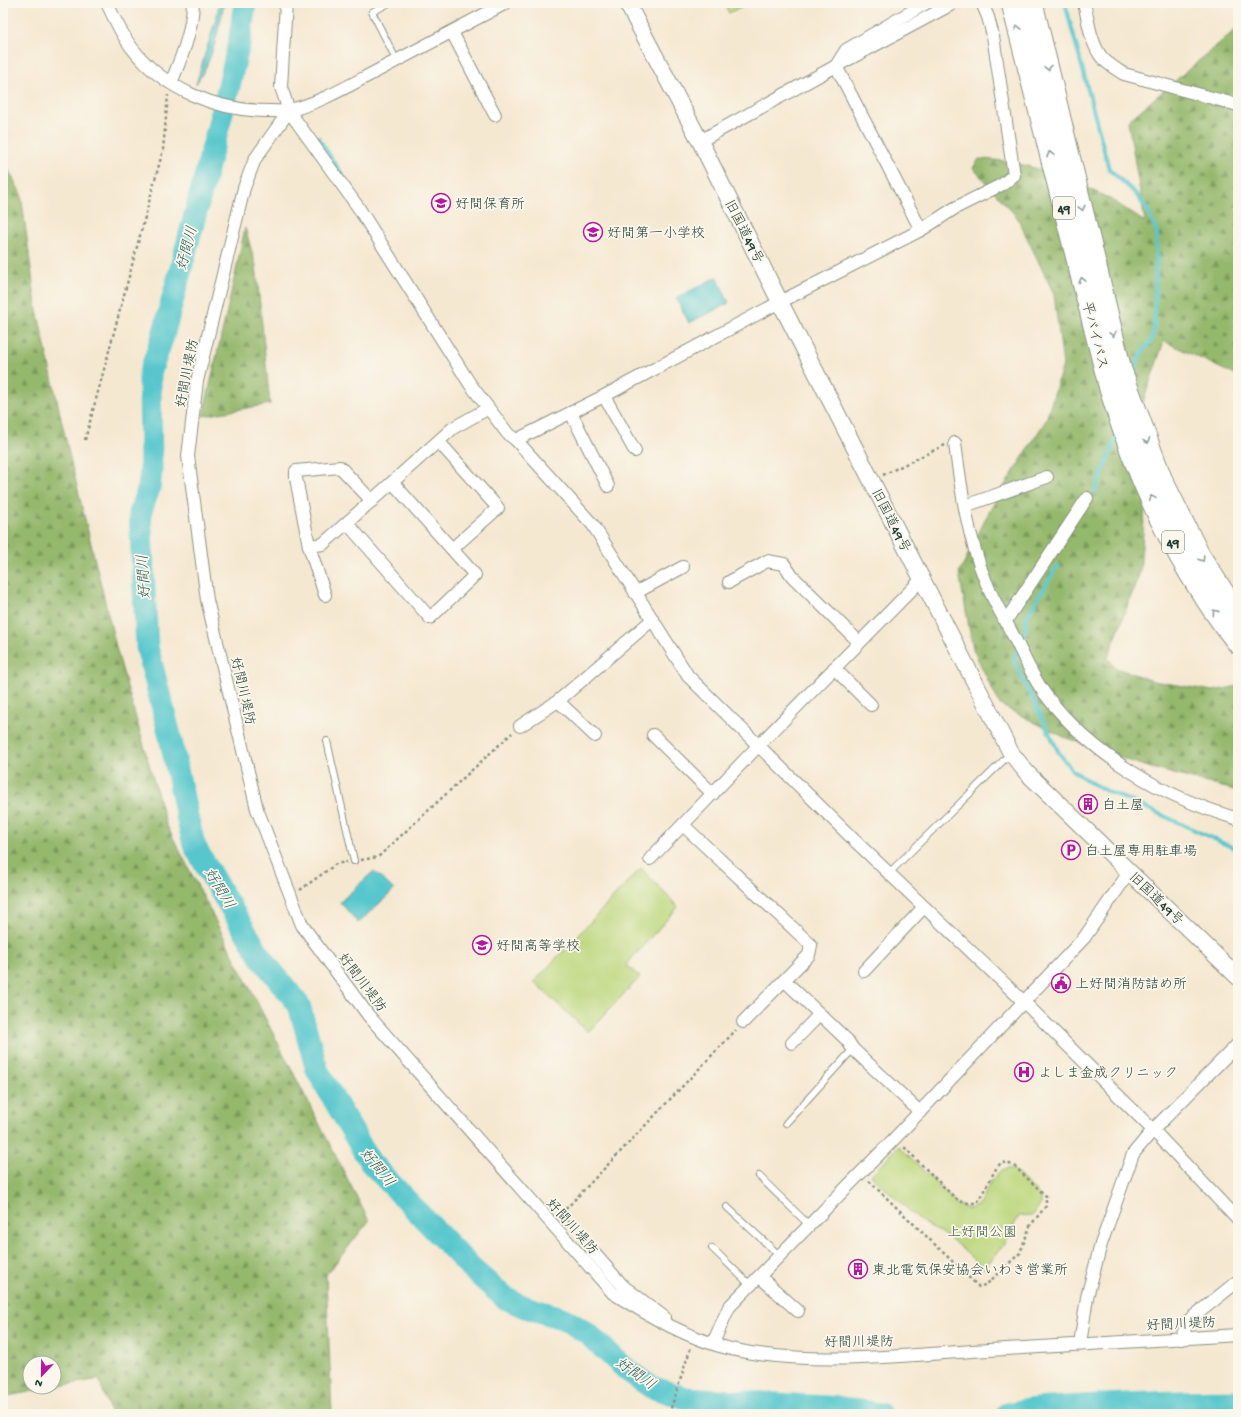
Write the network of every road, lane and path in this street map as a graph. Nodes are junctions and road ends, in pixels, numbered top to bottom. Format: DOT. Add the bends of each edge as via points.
graph roads {
  1 [pos="107,3"];
  2 [pos="193,3"];
  3 [pos="286,3"];
  4 [pos="389,3"];
  5 [pos="506,3"];
  6 [pos="627,3"];
  7 [pos="926,3"];
  8 [pos="982,3"];
  9 [pos="1012,3"];
  10 [pos="1032,3"];
  11 [pos="1084,3"];
  12 [pos="952,4"];
  13 [pos="909,7"];
  14 [pos="452,32"];
  15 [pos="397,61"];
  16 [pos="836,66"];
  17 [pos="173,84"];
  18 [pos="1238,105"];
  19 [pos="289,110"];
  20 [pos="495,115"];
  21 [pos="700,141"];
  22 [pos="921,230"];
  23 [pos="780,302"];
  24 [pos="604,396"];
  25 [pos="1125,408"];
  26 [pos="487,409"];
  27 [pos="571,413"];
  28 [pos="85,440"];
  29 [pos="516,440"];
  30 [pos="439,442"];
  31 [pos="955,443"];
  32 [pos="635,450"];
  33 [pos="1047,476"];
  34 [pos="872,480"];
  35 [pos="393,483"];
  36 [pos="608,486"];
  37 [pos="1087,498"];
  38 [pos="372,501"];
  39 [pos="965,506"];
  40 [pos="347,523"];
  41 [pos="309,546"];
  42 [pos="453,548"];
  43 [pos="683,567"];
  44 [pos="922,579"];
  45 [pos="729,582"];
  46 [pos="635,593"];
  47 [pos="325,595"];
  48 [pos="1238,615"];
  49 [pos="650,622"];
  50 [pos="1005,622"];
  51 [pos="859,642"];
  52 [pos="1238,643"];
  53 [pos="834,668"];
  54 [pos="558,701"];
  55 [pos="871,705"];
  56 [pos="520,726"];
  57 [pos="653,735"];
  58 [pos="595,736"];
  59 [pos="327,741"];
  60 [pos="758,746"];
  61 [pos="1011,752"];
  62 [pos="713,794"];
  63 [pos="1238,819"];
  64 [pos="683,825"];
  65 [pos="650,860"];
  66 [pos="354,861"];
  67 [pos="1130,871"];
  68 [pos="889,873"];
  69 [pos="291,896"];
  70 [pos="924,907"];
  71 [pos="864,971"];
  72 [pos="1238,976"];
  73 [pos="787,983"];
  74 [pos="1024,1002"];
  75 [pos="820,1014"];
  76 [pos="743,1022"];
  77 [pos="792,1043"];
  78 [pos="1238,1044"];
  79 [pos="853,1049"];
  80 [pos="920,1112"];
  81 [pos="786,1123"];
  82 [pos="1153,1130"];
  83 [pos="895,1138"];
  84 [pos="861,1174"];
  85 [pos="759,1176"];
  86 [pos="727,1207"];
  87 [pos="1238,1220"];
  88 [pos="809,1225"];
  89 [pos="575,1230"];
  90 [pos="712,1248"];
  91 [pos="592,1251"];
  92 [pos="780,1256"];
  93 [pos="760,1277"];
  94 [pos="1238,1281"];
  95 [pos="751,1286"];
  96 [pos="798,1311"];
  97 [pos="675,1327"];
  98 [pos="1238,1335"];
  99 [pos="1181,1339"];
  100 [pos="714,1342"];
  101 [pos="692,1344"];
  102 [pos="1080,1344"];
  103 [pos="669,1414"];
  1 -- 17 [label="street" via="120,31 132,48 149,67"];
  2 -- 17 [label="street" via="186,45"];
  3 -- 19 [label="street" via="281,87"];
  4 -- 15 [label="lane" via="372,12"];
  5 -- 14 [label="street"];
  6 -- 21 [label="street, 旧国道49号"];
  7 -- 13 [label="street"];
  8 -- 22 [label="street" via="993,36 1014,175 1003,184 955,208"];
  25 -- 9 [label="highway, 平バイパス / 49, one-way"];
  10 -- 25 [label="highway, 平バイパス / 49, one-way" via="1124,378"];
  11 -- 18 [label="street" via="1093,40 1100,55 1111,66 1124,74"];
  12 -- 16 [label="street"];
  13 -- 16 [label="street" via="846,50"];
  14 -- 15 [label="street"];
  14 -- 20 [label="street"];
  15 -- 19 [label="street" via="330,96"];
  16 -- 21 [label="street"];
  16 -- 22 [label="street"];
  17 -- 19 [label="street" via="216,104 246,111"];
  17 -- 28 [label="path" via="166,101 163,150"];
  19 -- 26 [label="street" via="358,207"];
  19 -- 69 [label="street, 好間川堤防" via="255,158 244,188 197,381 188,456 209,607 256,809"];
  21 -- 23 [label="street, 旧国道49号"];
  22 -- 23 [label="street"];
  23 -- 24 [label="street"];
  23 -- 34 [label="street, 旧国道49号"];
  24 -- 27 [label="street"];
  24 -- 32 [label="street"];
  25 -- 48 [label="highway, 平バイパス / 49, one-way" via="1199,555"];
  52 -- 25 [label="highway, 平バイパス / 49, one-way" via="1195,583 1158,512 1123,433"];
  26 -- 29 [label="street"];
  26 -- 30 [label="street" via="453,428"];
  27 -- 29 [label="street"];
  27 -- 36 [label="street"];
  29 -- 46 [label="street" via="583,513"];
  30 -- 35 [label="street"];
  30 -- 42 [label="street" via="498,508"];
  31 -- 34 [label="path" via="942,446"];
  31 -- 39 [label="street"];
  33 -- 39 [label="street"];
  34 -- 44 [label="street, 旧国道49号"];
  35 -- 38 [label="street"];
  35 -- 42 [label="street"];
  37 -- 50 [label="street"];
  38 -- 40 [label="street"];
  38 -- 41 [label="street" via="340,467 296,471"];
  39 -- 50 [label="street" via="977,557 986,583"];
  40 -- 41 [label="street" via="323,544"];
  40 -- 42 [label="street" via="430,618 475,575"];
  41 -- 47 [label="street"];
  43 -- 46 [label="street"];
  44 -- 51 [label="street"];
  44 -- 61 [label="street, 旧国道49号"];
  45 -- 51 [label="street" via="767,561 784,564 792,576"];
  46 -- 49 [label="street"];
  49 -- 54 [label="street"];
  49 -- 60 [label="street" via="688,676"];
  50 -- 63 [label="street" via="1045,695 1089,740 1139,778 1157,788"];
  51 -- 53 [label="street"];
  53 -- 55 [label="street"];
  53 -- 60 [label="street"];
  54 -- 56 [label="street"];
  54 -- 58 [label="street"];
  56 -- 66 [label="path" via="378,857"];
  57 -- 62 [label="street"];
  59 -- 66 [label="lane"];
  60 -- 62 [label="street"];
  60 -- 68 [label="street"];
  61 -- 67 [label="street, 旧国道49号" via="1027,773"];
  61 -- 68 [label="lane"];
  62 -- 64 [label="street"];
  64 -- 65 [label="street"];
  64 -- 76 [label="street" via="811,945 808,955"];
  66 -- 69 [label="path" via="336,864"];
  67 -- 72 [label="street, 旧国道49号"];
  67 -- 74 [label="street" via="1084,938"];
  68 -- 70 [label="street"];
  69 -- 97 [label="street, 好間川堤防" via="302,925 368,1015 542,1214 613,1293 652,1317"];
  70 -- 71 [label="street"];
  70 -- 74 [label="street"];
  73 -- 75 [label="street"];
  74 -- 80 [label="street"];
  74 -- 82 [label="street"];
  75 -- 77 [label="street"];
  75 -- 79 [label="street" via="848,1040"];
  76 -- 89 [label="path" via="562,1213"];
  78 -- 82 [label="street"];
  79 -- 80 [label="street"];
  79 -- 81 [label="lane"];
  80 -- 83 [label="street"];
  82 -- 87 [label="street"];
  82 -- 102 [label="street" via="1133,1154 1113,1206 1087,1297"];
  83 -- 84 [label="street"];
  83 -- 84 [label="path" via="955,1198 964,1203 976,1204 1002,1162 1013,1165 1046,1196 1046,1206 1030,1226 1020,1253 987,1284 979,1287"];
  84 -- 88 [label="street"];
  85 -- 88 [label="lane"];
  86 -- 92 [label="lane"];
  88 -- 92 [label="street"];
  90 -- 95 [label="lane"];
  91 -- 97 [label="street" via="623,1286"];
  92 -- 93 [label="street"];
  93 -- 95 [label="street"];
  93 -- 96 [label="street"];
  94 -- 99 [label="street" via="1188,1321"];
  95 -- 100 [label="street" via="729,1307"];
  97 -- 100 [label="street, 好間川堤防" via="703,1340"];
  98 -- 99 [label="street, 好間川堤防"];
  99 -- 102 [label="street, 好間川堤防"];
  100 -- 102 [label="street, 好間川堤防" via="769,1356 864,1358"];
  101 -- 103 [label="path"];
}
